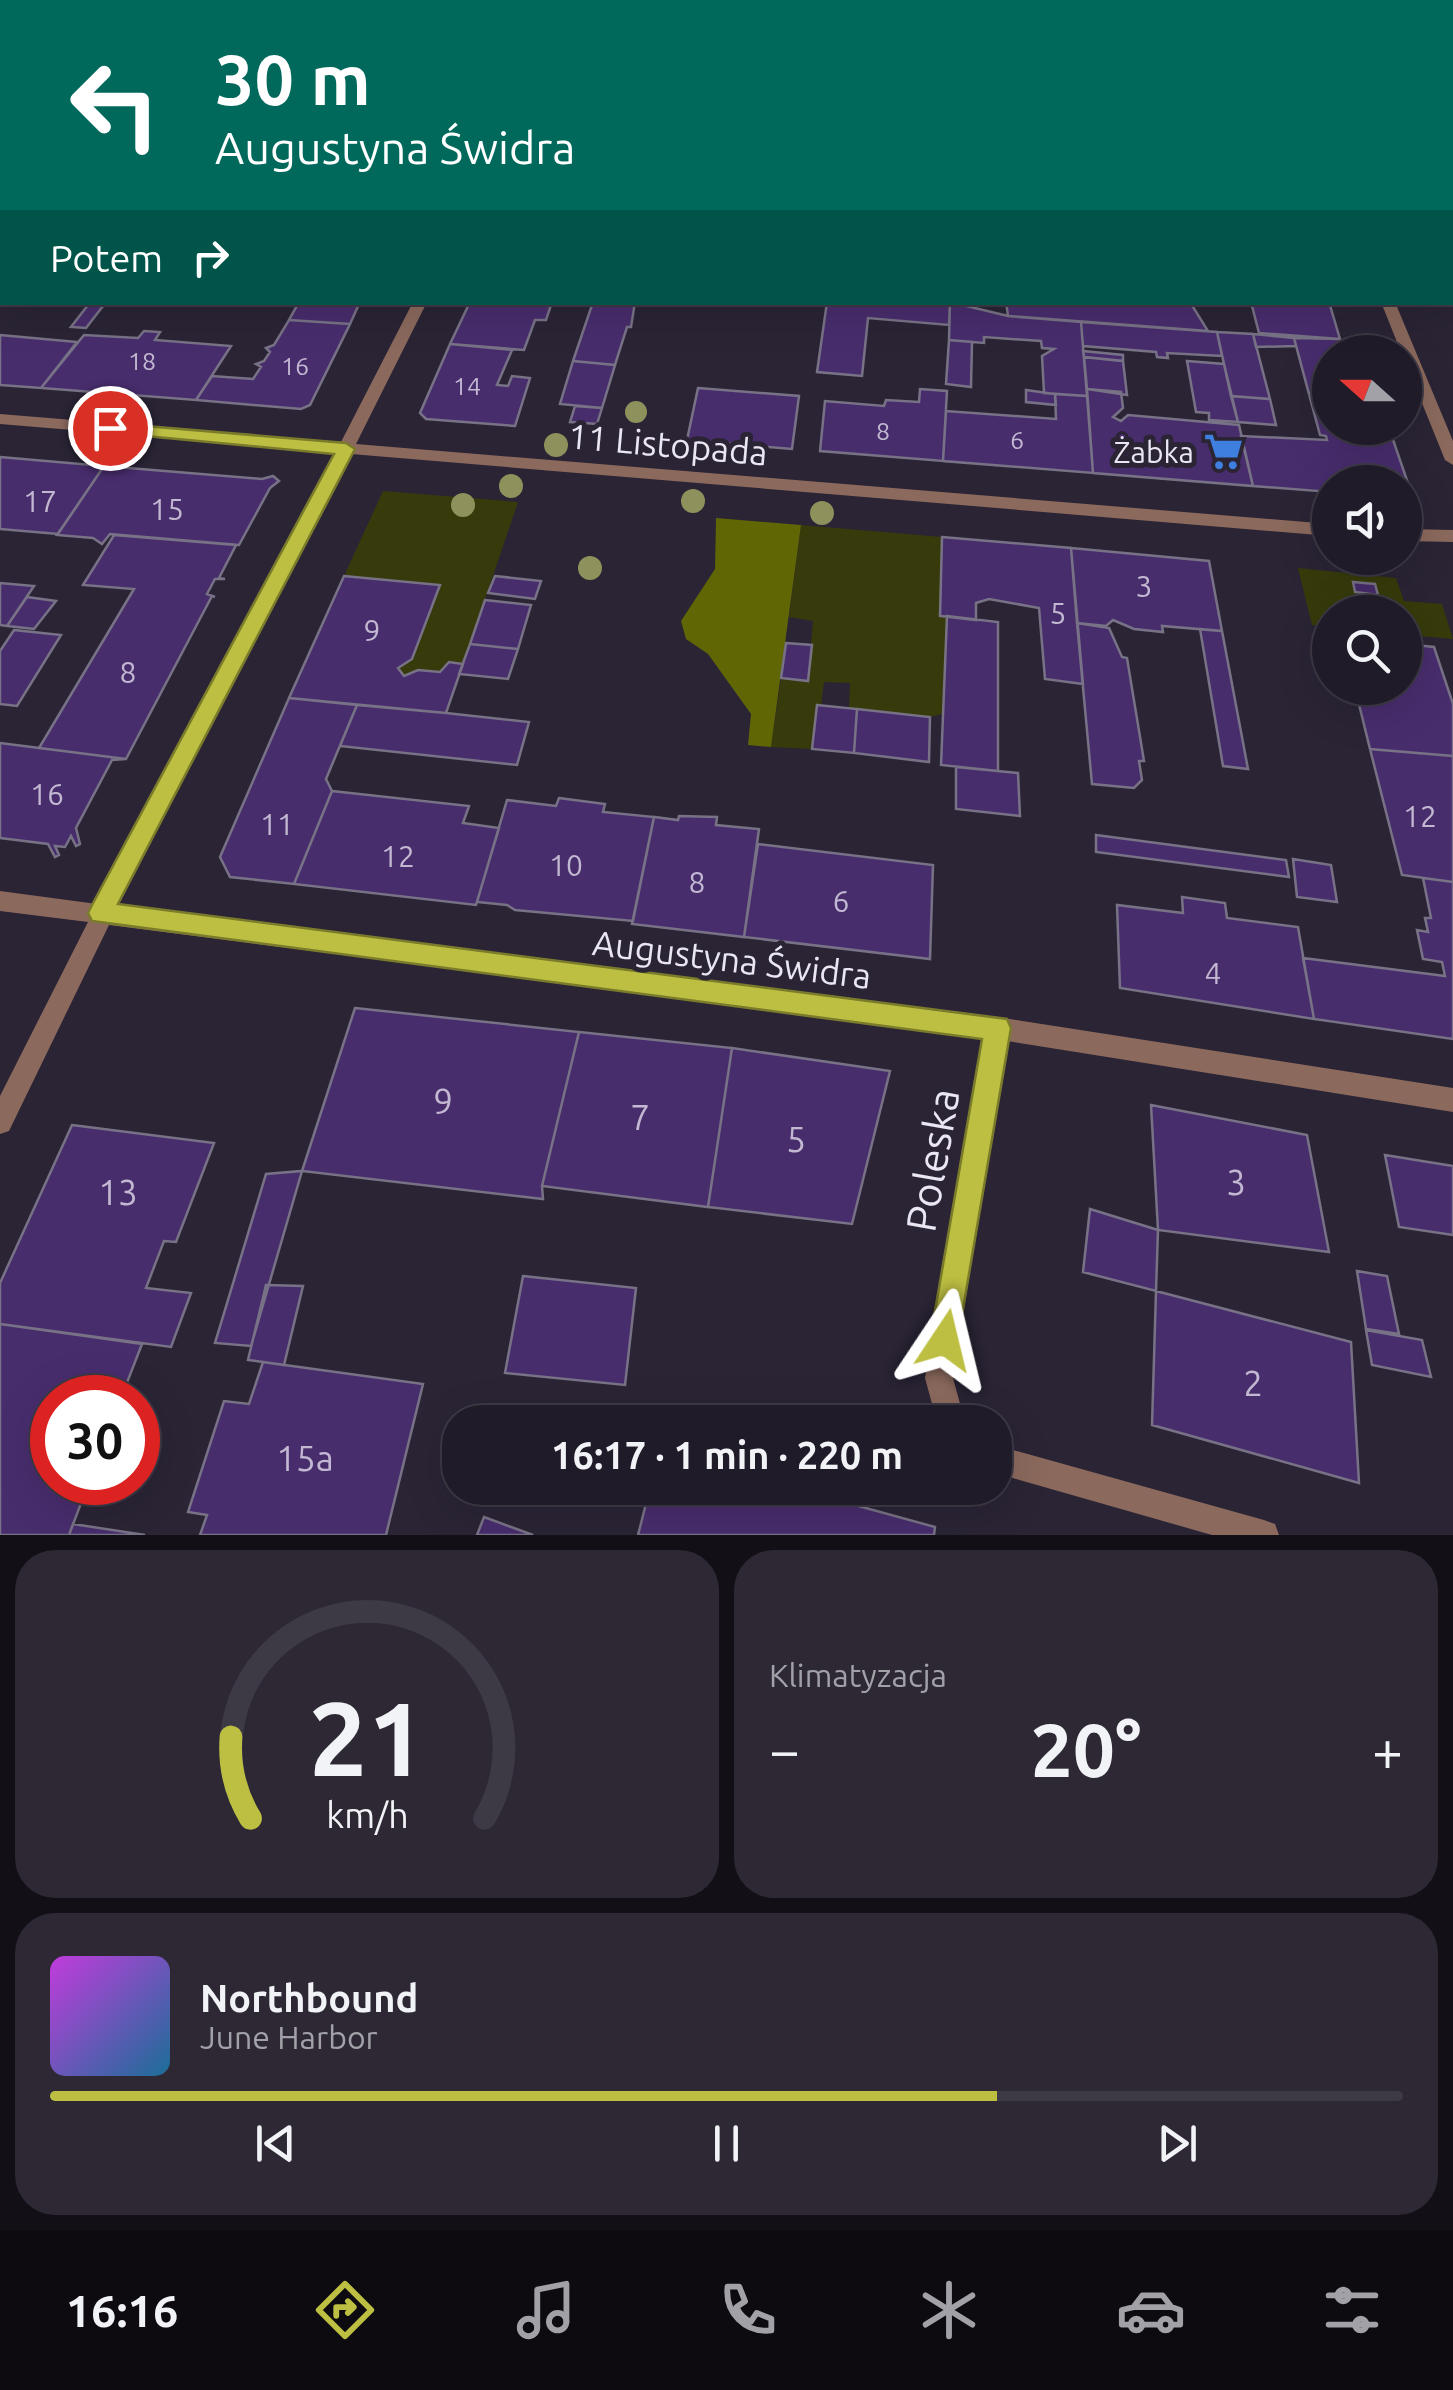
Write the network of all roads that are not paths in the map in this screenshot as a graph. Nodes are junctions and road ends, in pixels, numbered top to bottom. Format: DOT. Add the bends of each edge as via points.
graph roads {
  1 [pos="418,305"];
  2 [pos="1389,305"];
  3 [pos="0,419"];
  4 [pos="346,449"];
  5 [pos="1453,460"];
  6 [pos="1312,529"];
  7 [pos="1422,536"];
  8 [pos="1453,536"];
  9 [pos="0,901"];
  10 [pos="101,913"];
  11 [pos="997,1028"];
  12 [pos="1453,1100"];
  13 [pos="0,1122"];
  14 [pos="946,1405"];
  15 [pos="1012,1464"];
  16 [pos="1264,1535"];
  1 -- 4 [label="street"];
  2 -- 5 [label="street"];
  3 -- 4 [label="street, 11 Listopada"];
  4 -- 6 [label="street, 11 Listopada"];
  4 -- 10 [label="street"];
  7 -- 8 [label="street"];
  9 -- 10 [label="street, Augustyna Świdra"];
  10 -- 11 [label="street, Augustyna Świdra"];
  10 -- 13 [label="street"];
  11 -- 12 [label="street, Augustyna Świdra"];
  11 -- 14 [label="street, Poleska" via="939,1378"];
  15 -- 16 [label="street"];
}
